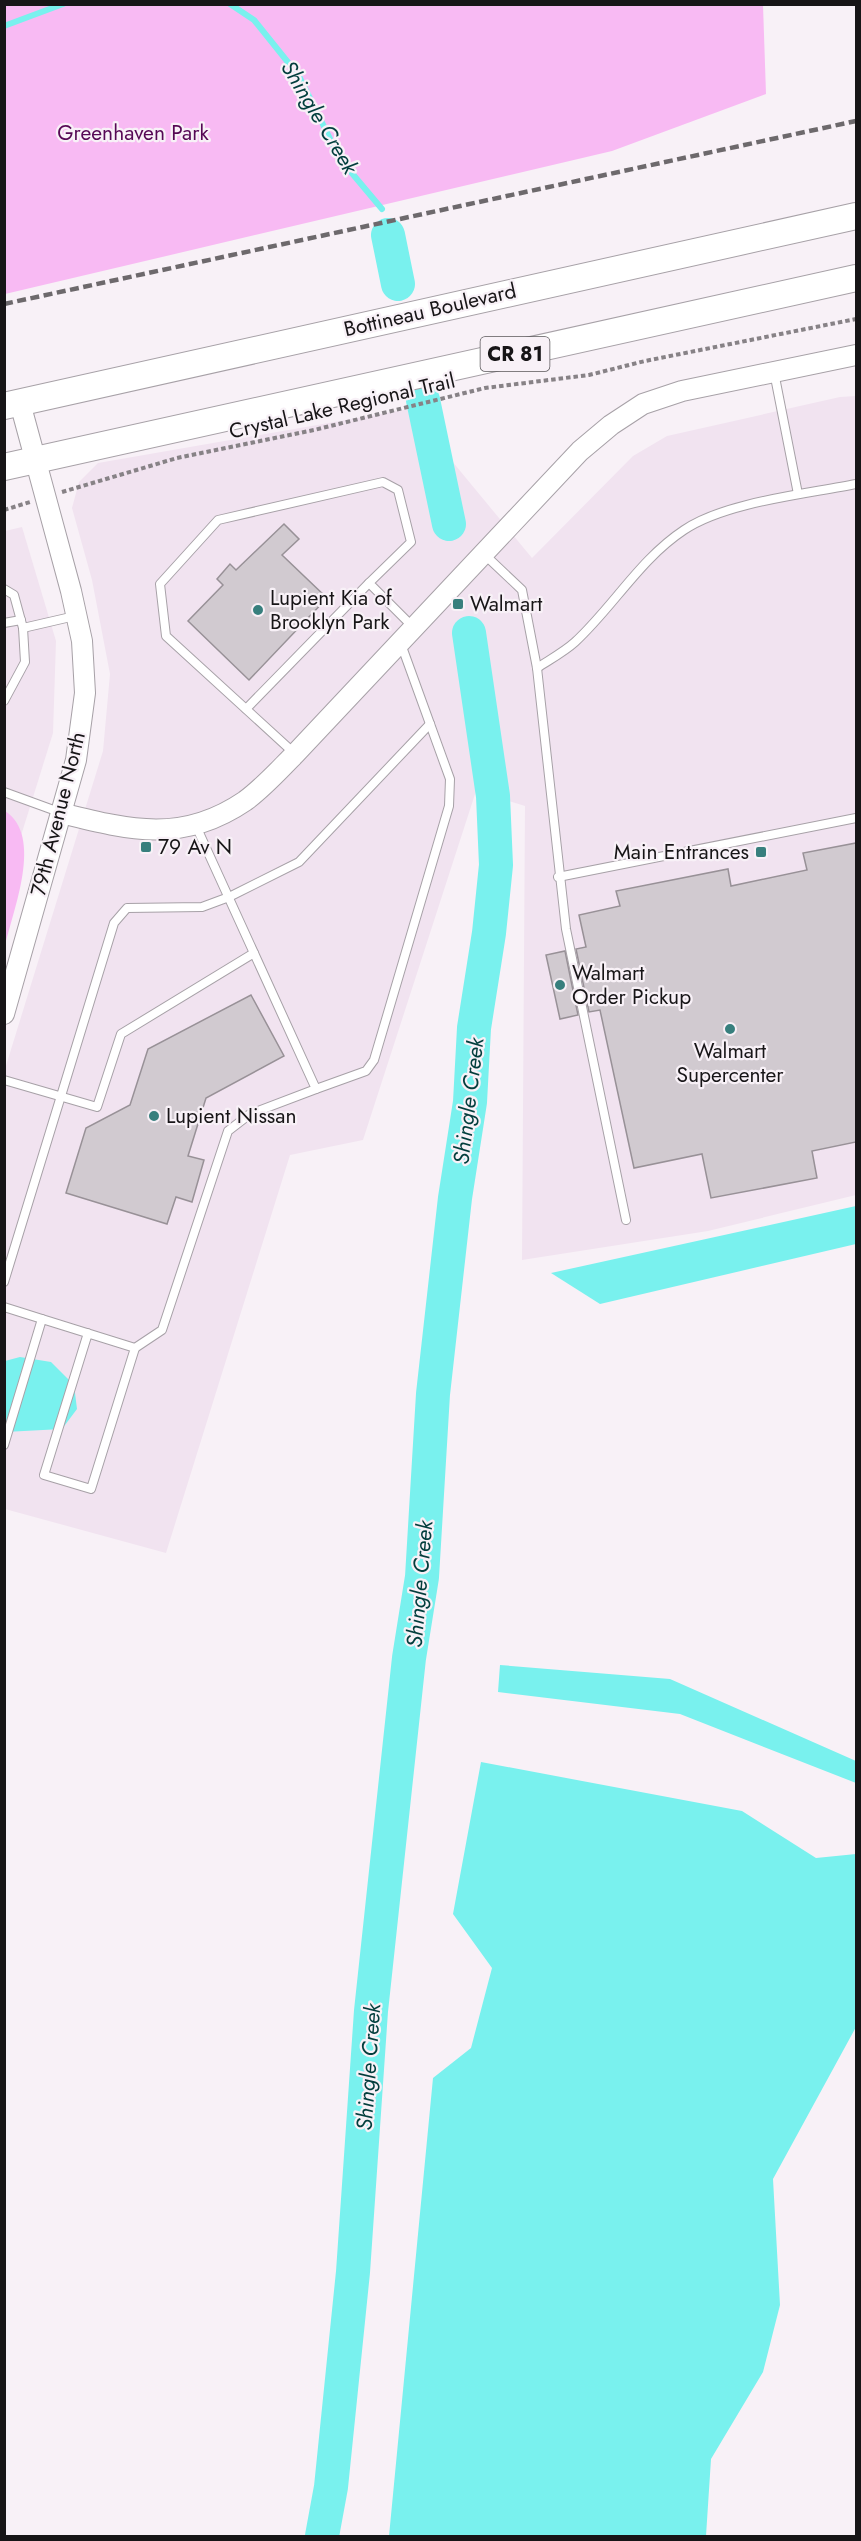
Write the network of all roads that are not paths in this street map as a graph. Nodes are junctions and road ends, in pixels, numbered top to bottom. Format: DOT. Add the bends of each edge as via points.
graph roads {
  1 [pos="856,216"];
  2 [pos="856,278"];
  3 [pos="856,355"];
  4 [pos="774,372"];
  5 [pos="12,404"];
  6 [pos="35,460"];
  7 [pos="4,466"];
  8 [pos="856,484"];
  9 [pos="798,494"];
  10 [pos="483,553"];
  11 [pos="369,583"];
  12 [pos="5,590"];
  13 [pos="77,616"];
  14 [pos="4,623"];
  15 [pos="22,624"];
  16 [pos="407,635"];
  17 [pos="537,668"];
  18 [pos="4,700"];
  19 [pos="246,710"];
  20 [pos="430,724"];
  21 [pos="296,754"];
  22 [pos="4,792"];
  23 [pos="61,813"];
  24 [pos="856,818"];
  25 [pos="196,825"];
  26 [pos="558,877"];
  27 [pos="229,897"];
  28 [pos="254,953"];
  29 [pos="4,1014"];
  30 [pos="4,1080"];
  31 [pos="316,1089"];
  32 [pos="61,1097"];
  33 [pos="626,1220"];
  34 [pos="4,1282"];
  35 [pos="4,1307"];
  36 [pos="42,1319"];
  37 [pos="88,1333"];
  38 [pos="135,1348"];
  39 [pos="4,1446"];
  1 -- 5 [label="highway, Bottineau Boulevard"];
  2 -- 6 [label="highway, CR 81"];
  3 -- 4 [label="street"];
  4 -- 9 [label="lane"];
  4 -- 10 [label="street" via="643,404 580,451"];
  5 -- 6 [label="street, 79th Avenue North"];
  6 -- 7 [label="highway, CR 81"];
  6 -- 13 [label="street, 79th Avenue North"];
  8 -- 9 [label="lane"];
  9 -- 17 [label="lane" via="731,510 684,529 640,569 574,644"];
  10 -- 16 [label="street"];
  10 -- 17 [label="lane" via="522,590"];
  11 -- 16 [label="lane"];
  11 -- 19 [label="lane"];
  11 -- 19 [label="lane" via="411,542 398,490 383,482 218,520 160,584 166,636"];
  12 -- 15 [label="lane" via="14,595"];
  13 -- 15 [label="lane"];
  13 -- 23 [label="street, 79th Avenue North" via="85,693 76,760"];
  14 -- 15 [label="lane"];
  15 -- 18 [label="lane" via="24,666"];
  16 -- 20 [label="lane"];
  16 -- 21 [label="street"];
  17 -- 26 [label="lane"];
  19 -- 21 [label="lane"];
  20 -- 27 [label="lane" via="299,862"];
  20 -- 31 [label="lane" via="450,779 449,806 374,1060 366,1071"];
  21 -- 25 [label="street" via="245,801"];
  22 -- 23 [label="lane"];
  23 -- 25 [label="street" via="146,830"];
  23 -- 29 [label="street, 79th Avenue North"];
  24 -- 26 [label="lane"];
  25 -- 27 [label="lane"];
  26 -- 33 [label="lane"];
  27 -- 28 [label="lane"];
  27 -- 32 [label="lane" via="202,906 127,908 114,922"];
  28 -- 31 [label="lane"];
  28 -- 32 [label="lane" via="122,1034 98,1107"];
  30 -- 32 [label="lane"];
  31 -- 38 [label="lane" via="250,1114 228,1131 162,1330"];
  32 -- 34 [label="lane"];
  35 -- 36 [label="lane"];
  36 -- 37 [label="lane"];
  36 -- 39 [label="lane"];
  37 -- 38 [label="lane"];
  37 -- 38 [label="lane" via="44,1475 91,1489"];
}
